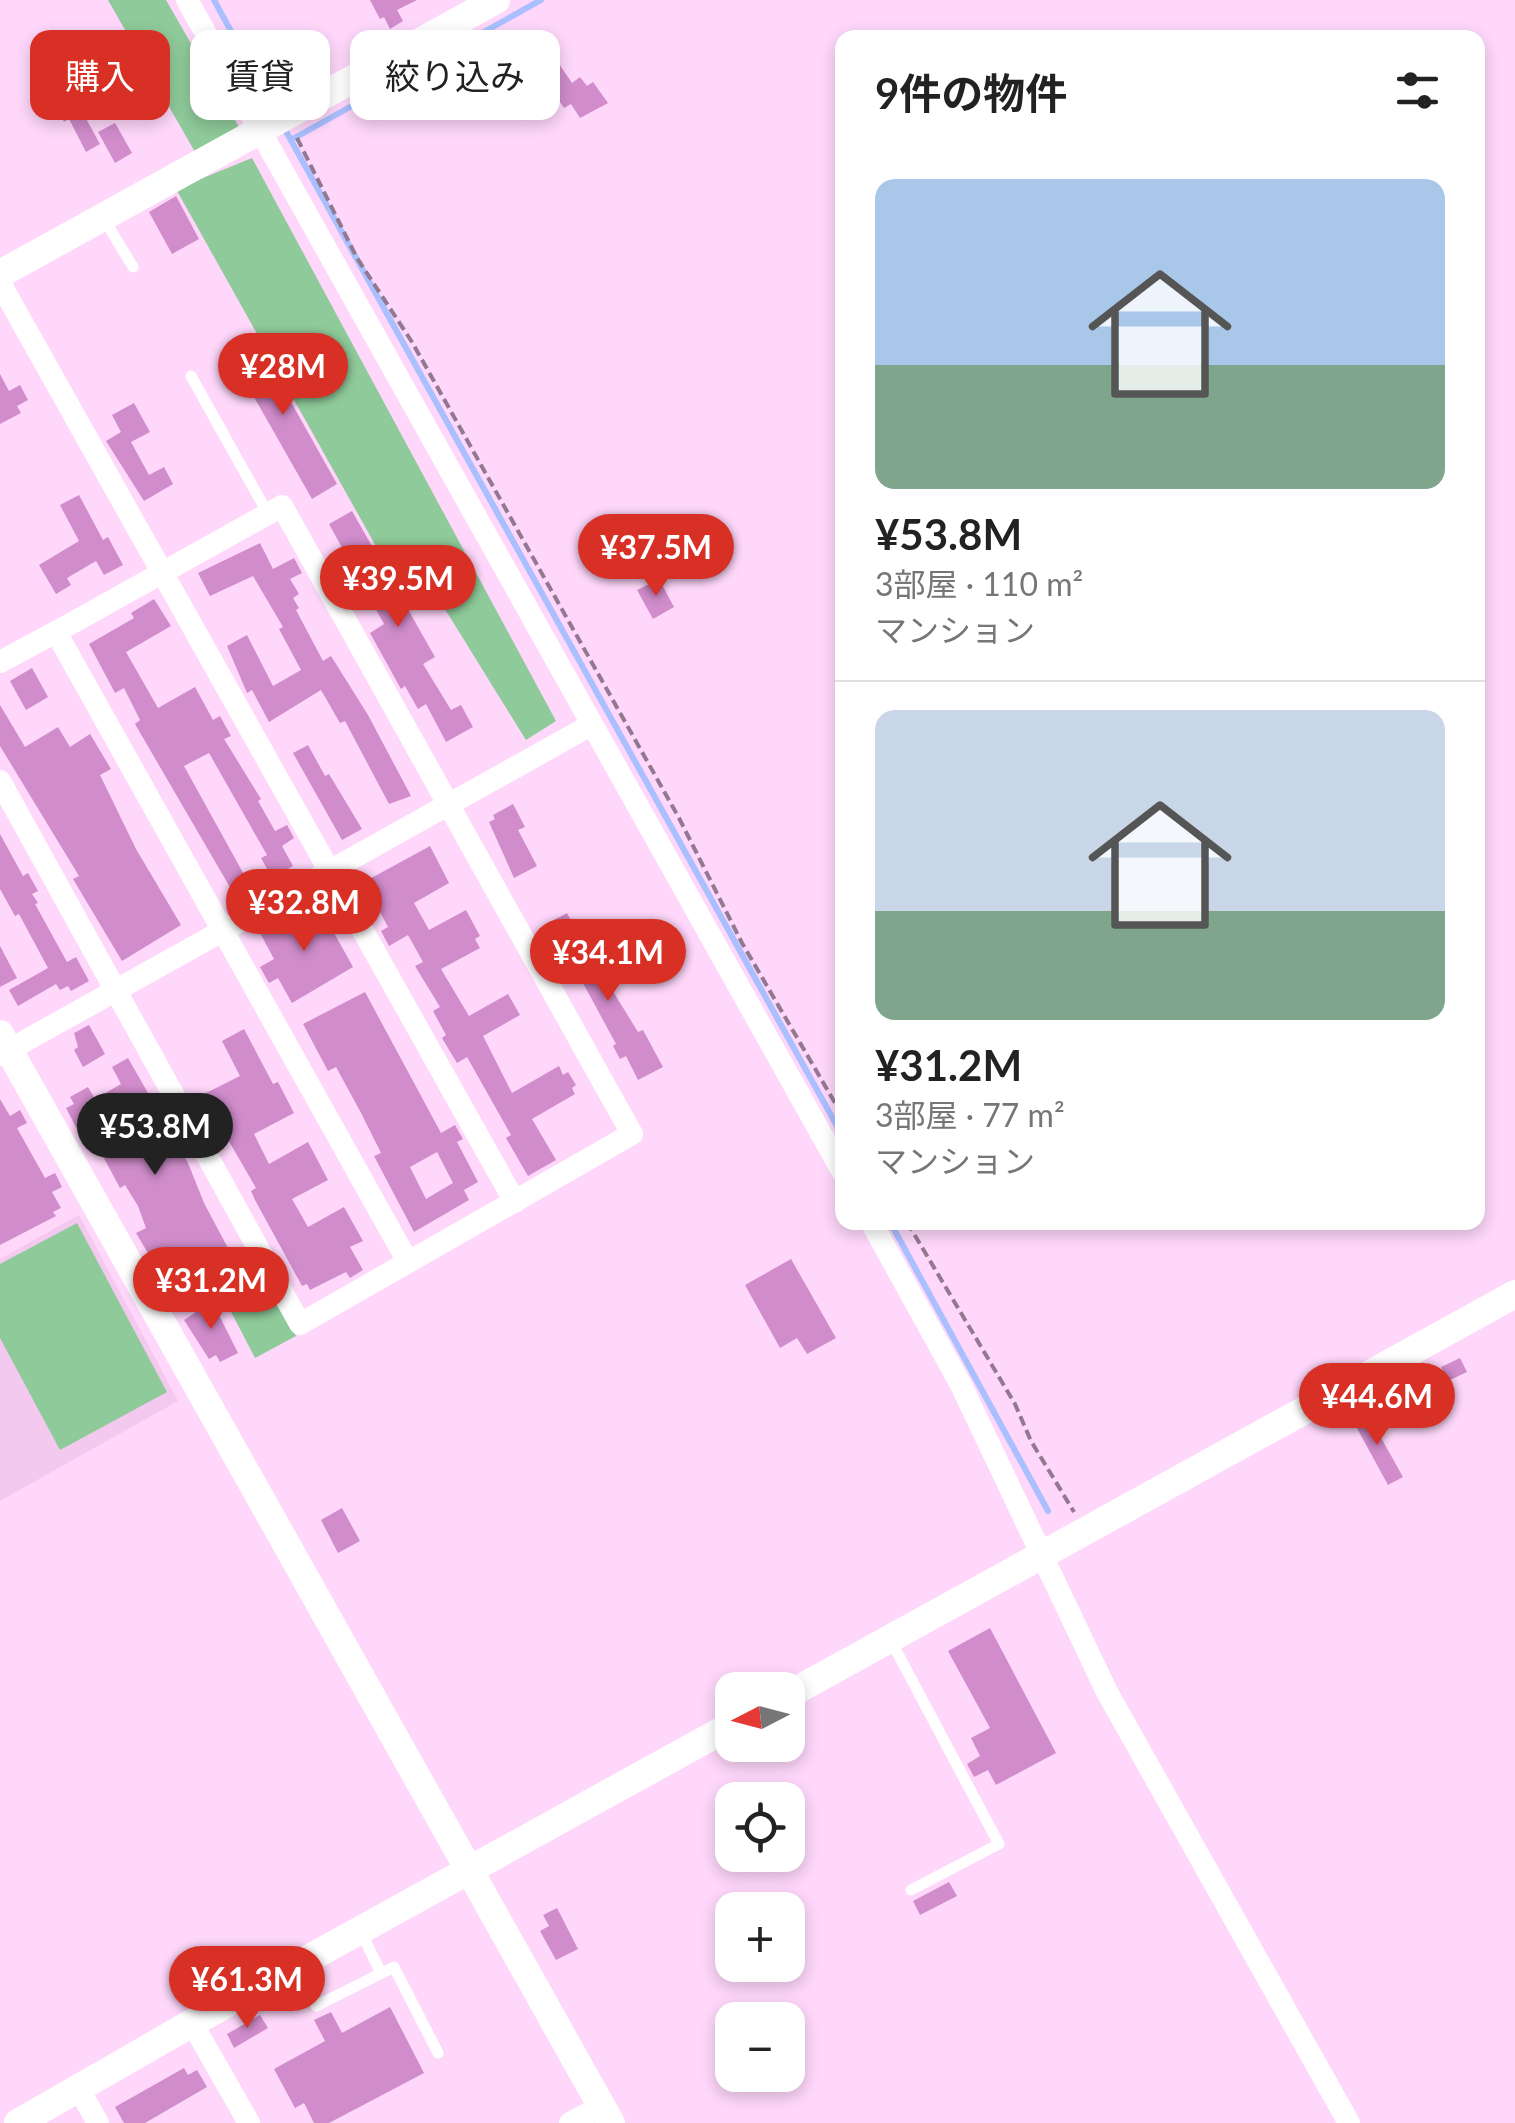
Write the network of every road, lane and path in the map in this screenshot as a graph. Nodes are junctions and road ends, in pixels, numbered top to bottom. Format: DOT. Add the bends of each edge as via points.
graph roads {
  1 [pos="187,0"];
  2 [pos="488,2"];
  3 [pos="274,123"];
  4 [pos="103,218"];
  5 [pos="133,266"];
  6 [pos="0,274"];
  7 [pos="0,282"];
  8 [pos="191,376"];
  9 [pos="268,514"];
  10 [pos="164,572"];
  11 [pos="56,632"];
  12 [pos="0,662"];
  13 [pos="591,725"];
  14 [pos="0,781"];
  15 [pos="446,806"];
  16 [pos="328,872"];
  17 [pos="225,929"];
  18 [pos="118,989"];
  19 [pos="3,1046"];
  20 [pos="835,1103"];
  21 [pos="835,1159"];
  22 [pos="515,1202"];
  23 [pos="875,1230"];
  24 [pos="912,1230"];
  25 [pos="408,1262"];
  26 [pos="1515,1294"];
  27 [pos="1085,1528"];
  28 [pos="1041,1556"];
  29 [pos="889,1639"];
  30 [pos="805,1686"];
  31 [pos="715,1734"];
  32 [pos="468,1870"];
  33 [pos="912,1890"];
  34 [pos="360,1930"];
  35 [pos="295,1966"];
  36 [pos="381,1973"];
  37 [pos="192,2023"];
  38 [pos="438,2053"];
  39 [pos="79,2089"];
  40 [pos="606,2114"];
  41 [pos="18,2123"];
  42 [pos="98,2123"];
  43 [pos="248,2123"];
  44 [pos="570,2123"];
  45 [pos="1349,2123"];
  1 -- 3 [label="street"];
  2 -- 3 [label="street"];
  3 -- 4 [label="street"];
  3 -- 13 [label="street"];
  3 -- 20 [label="path" via="412,342"];
  4 -- 5 [label="lane"];
  4 -- 6 [label="street"];
  7 -- 10 [label="street"];
  8 -- 9 [label="lane"];
  9 -- 10 [label="street"];
  9 -- 15 [label="street" via="282,506"];
  10 -- 11 [label="street"];
  10 -- 16 [label="street"];
  11 -- 12 [label="street"];
  11 -- 17 [label="street"];
  13 -- 15 [label="street"];
  13 -- 21 [label="street"];
  14 -- 18 [label="street"];
  15 -- 16 [label="street"];
  15 -- 22 [label="street" via="632,1134"];
  16 -- 17 [label="street"];
  16 -- 22 [label="street"];
  17 -- 18 [label="street"];
  17 -- 25 [label="street"];
  18 -- 19 [label="street"];
  18 -- 25 [label="street" via="300,1324"];
  19 -- 32 [label="street"];
  22 -- 25 [label="street"];
  23 -- 28 [label="street" via="961,1385"];
  24 -- 27 [label="path"];
  26 -- 27 [label="street"];
  27 -- 28 [label="street"];
  28 -- 29 [label="street"];
  28 -- 45 [label="street" via="1106,1692"];
  29 -- 30 [label="street"];
  29 -- 33 [label="lane" via="999,1844"];
  31 -- 32 [label="street"];
  32 -- 34 [label="street"];
  32 -- 40 [label="street"];
  34 -- 35 [label="street"];
  34 -- 36 [label="lane"];
  35 -- 36 [label="lane" via="316,2006"];
  35 -- 37 [label="street"];
  36 -- 38 [label="lane" via="394,1966"];
  37 -- 39 [label="street"];
  37 -- 43 [label="street"];
  39 -- 41 [label="street"];
  39 -- 42 [label="street"];
  40 -- 44 [label="street"];
}
